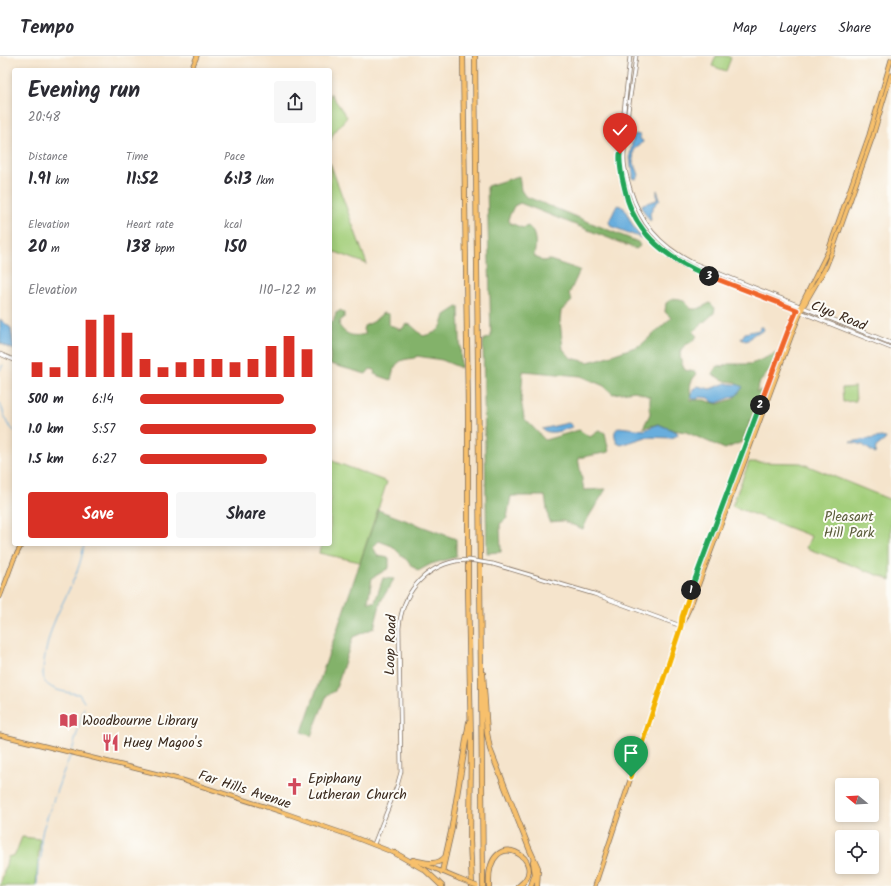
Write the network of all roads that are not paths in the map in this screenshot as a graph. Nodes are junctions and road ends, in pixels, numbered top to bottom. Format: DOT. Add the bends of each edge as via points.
graph roads {
  1 [pos="197,56"];
  2 [pos="463,56"];
  3 [pos="475,56"];
  4 [pos="630,56"];
  5 [pos="636,56"];
  6 [pos="891,60"];
  7 [pos="192,68"];
  8 [pos="891,75"];
  9 [pos="885,87"];
  10 [pos="800,308"];
  11 [pos="891,343"];
  12 [pos="891,348"];
  13 [pos="0,354"];
  14 [pos="12,359"];
  15 [pos="775,364"];
  16 [pos="780,366"];
  17 [pos="724,502"];
  18 [pos="728,504"];
  19 [pos="21,546"];
  20 [pos="707,546"];
  21 [pos="712,548"];
  22 [pos="0,597"];
  23 [pos="480,616"];
  24 [pos="681,626"];
  25 [pos="471,712"];
  26 [pos="0,735"];
  27 [pos="374,844"];
  28 [pos="531,851"];
  29 [pos="395,853"];
  30 [pos="447,854"];
  31 [pos="413,860"];
  32 [pos="442,872"];
  33 [pos="442,886"];
  34 [pos="472,886"];
  35 [pos="477,886"];
  36 [pos="483,886"];
  37 [pos="489,886"];
  38 [pos="519,886"];
  39 [pos="531,886"];
  40 [pos="537,886"];
  41 [pos="595,886"];
  1 -- 7 [label="main road"];
  2 -- 25 [label="highway"];
  3 -- 23 [label="highway"];
  4 -- 10 [label="street, Clyo Road" via="620,164 625,195 642,229 665,253 688,267"];
  5 -- 10 [label="street, Clyo Road" via="624,162 634,202 645,223 669,249 691,262"];
  6 -- 9 [label="main road"];
  8 -- 9 [label="main road"];
  9 -- 10 [label="main road" via="830,259"];
  10 -- 11 [label="street, Clyo Road"];
  10 -- 12 [label="street, Clyo Road"];
  10 -- 15 [label="main road"];
  10 -- 16 [label="main road"];
  13 -- 14 [label="street"];
  15 -- 16 [label="main road"];
  15 -- 17 [label="main road"];
  16 -- 18 [label="main road"];
  17 -- 18 [label="main road"];
  17 -- 20 [label="main road"];
  18 -- 21 [label="main road"];
  19 -- 22 [label="main road"];
  20 -- 21 [label="main road"];
  20 -- 24 [label="main road"];
  21 -- 24 [label="main road"];
  23 -- 28 [label="highway" via="488,741"];
  23 -- 36 [label="highway"];
  24 -- 27 [label="street, Loop Road, bridge" via="594,594 493,564 469,560 456,561 438,567 423,577 410,591 402,608 399,628 400,772"];
  24 -- 41 [label="main road"];
  25 -- 30 [label="highway"];
  25 -- 34 [label="highway"];
  26 -- 27 [label="main road, Far Hills Avenue" via="182,780"];
  27 -- 29 [label="main road, Far Hills Avenue"];
  28 -- 39 [label="highway" via="535,874"];
  28 -- 40 [label="highway" via="538,868"];
  29 -- 31 [label="main road, Far Hills Avenue"];
  29 -- 33 [label="highway" via="425,870"];
  30 -- 31 [label="highway" via="438,863"];
  30 -- 32 [label="highway"];
  31 -- 32 [label="main road, Far Hills Avenue"];
  32 -- 35 [label="main road, Far Hills Avenue, bridge"];
  37 -- 38 [label="highway" via="493,860 499,852 507,850 516,851 528,864 528,873"];
}
